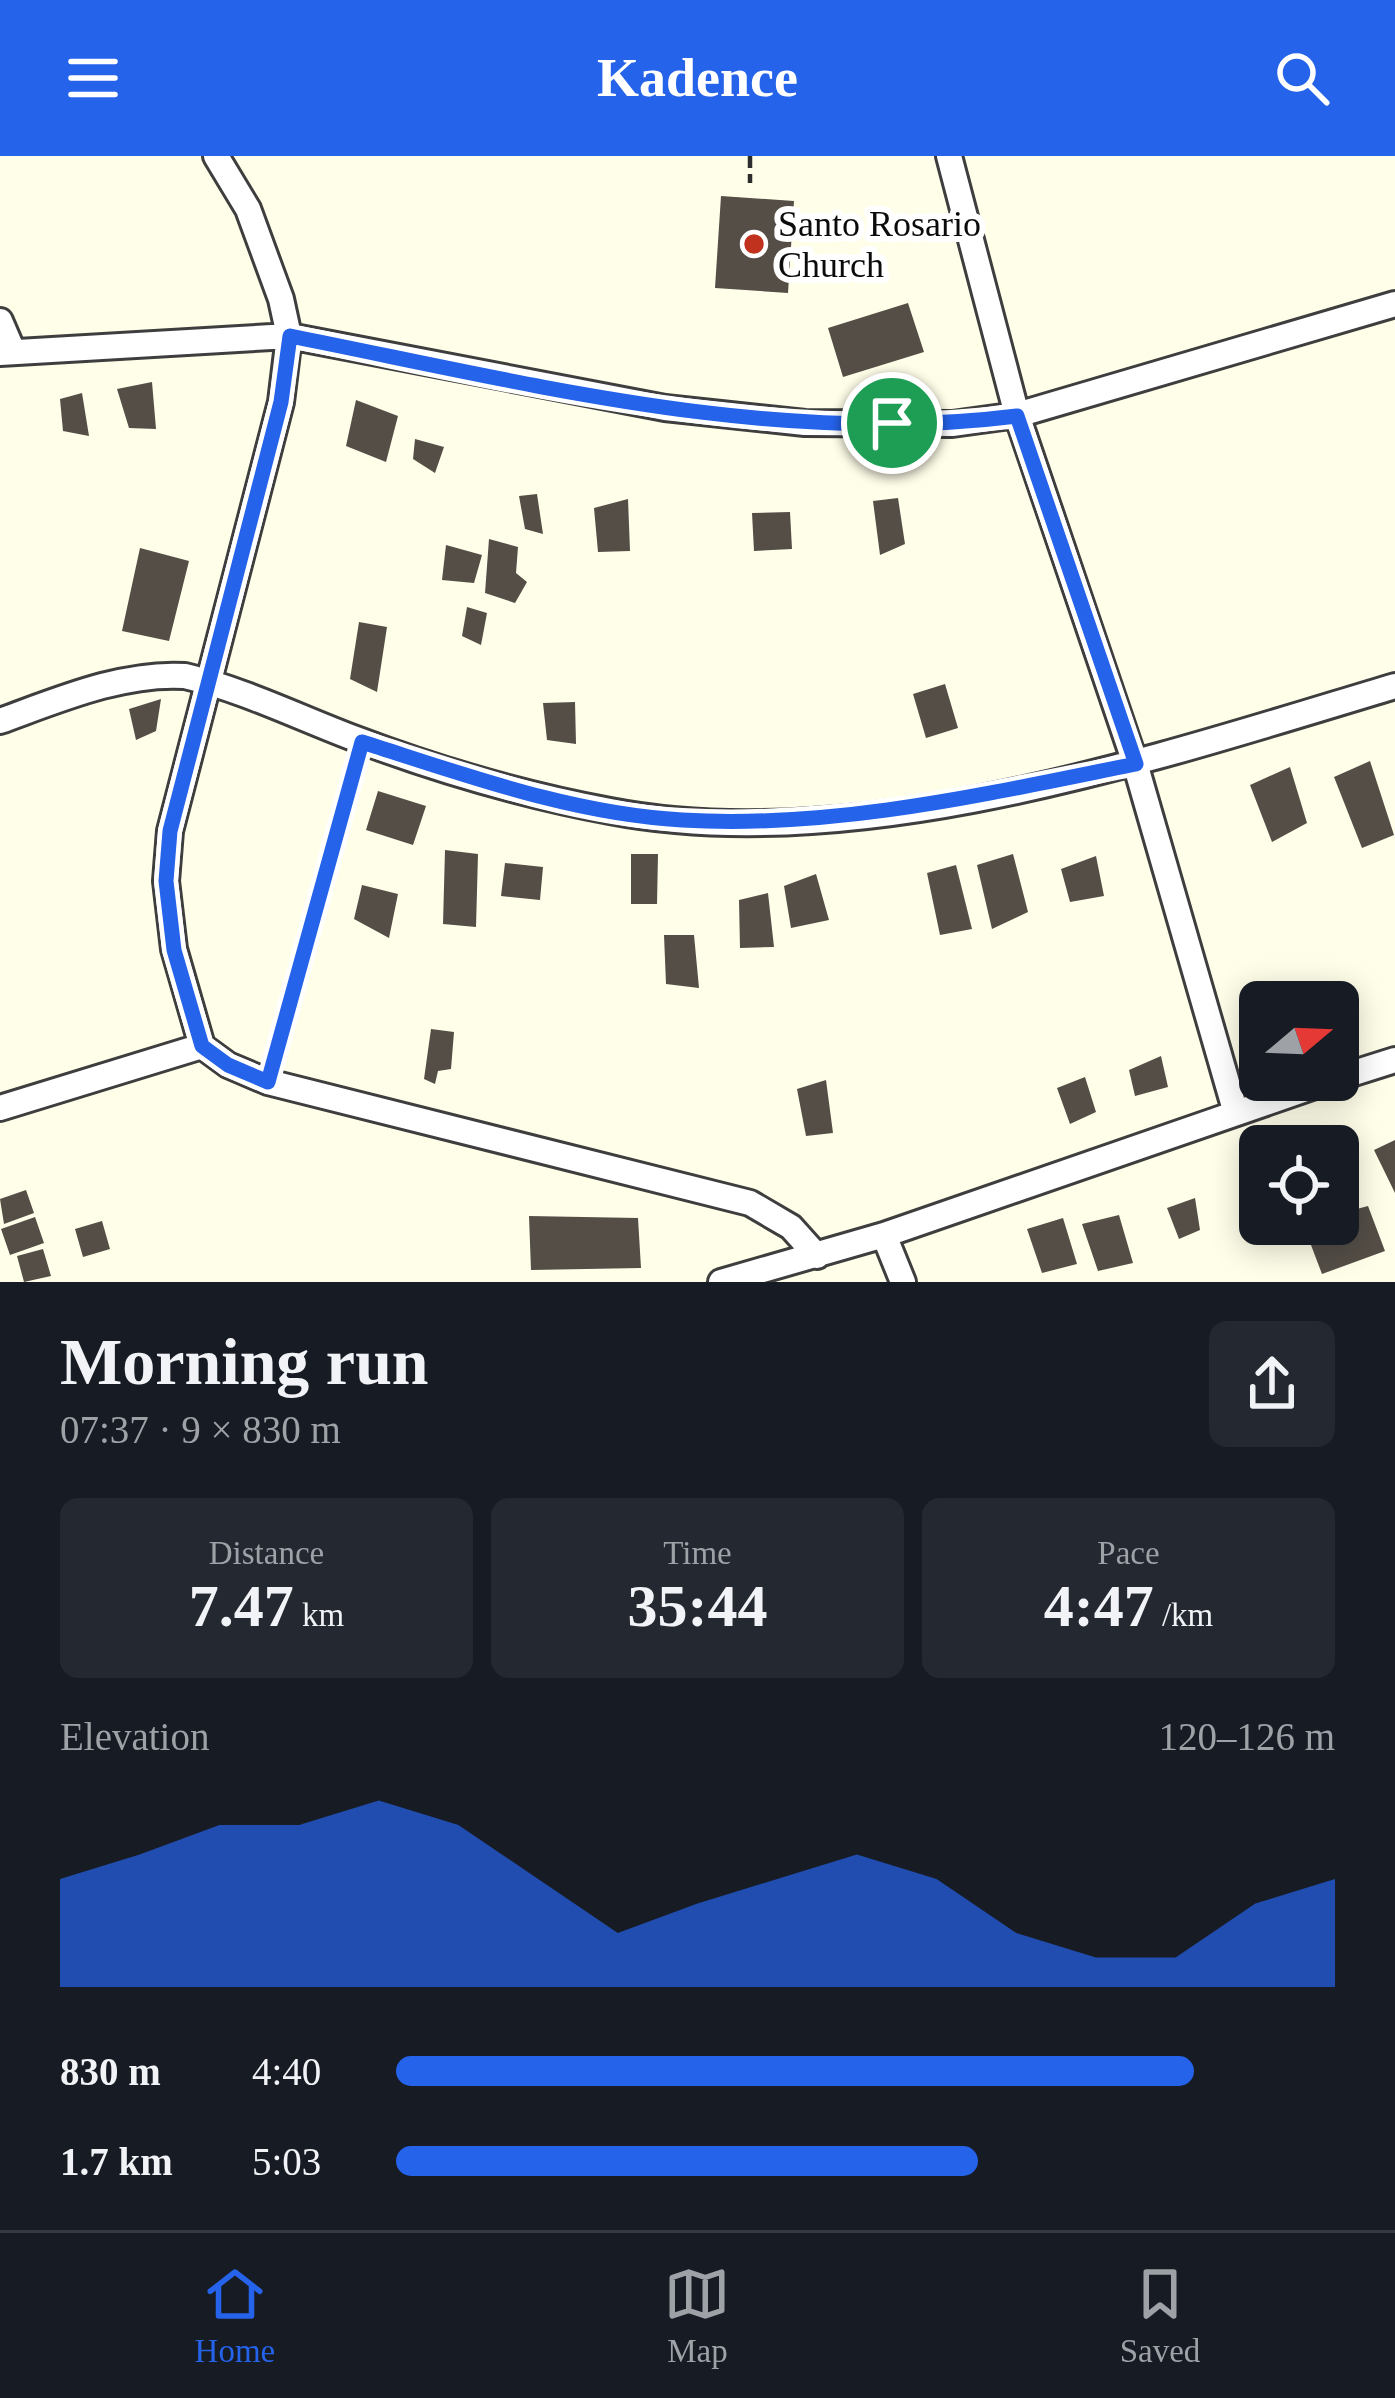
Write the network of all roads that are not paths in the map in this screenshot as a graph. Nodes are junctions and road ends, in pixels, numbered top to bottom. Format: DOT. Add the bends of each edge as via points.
graph roads {
  1 [pos="216,156"];
  2 [pos="949,156"];
  3 [pos="1395,304"];
  4 [pos="0,321"];
  5 [pos="290,336"];
  6 [pos="6,351"];
  7 [pos="1017,416"];
  8 [pos="209,682"];
  9 [pos="1395,686"];
  10 [pos="0,721"];
  11 [pos="1136,764"];
  12 [pos="202,1046"];
  13 [pos="1395,1060"];
  14 [pos="1359,1071"];
  15 [pos="1263,1101"];
  16 [pos="0,1108"];
  17 [pos="1234,1110"];
  18 [pos="884,1235"];
  19 [pos="817,1256"];
  20 [pos="721,1282"];
  21 [pos="903,1282"];
  1 -- 5 [label="street" via="271,264"];
  2 -- 7 [label="street"];
  3 -- 7 [label="street"];
  4 -- 6 [label="street"];
  5 -- 6 [label="street"];
  5 -- 7 [label="street" via="665,408 805,422 952,424"];
  5 -- 8 [label="street" via="281,402"];
  7 -- 11 [label="street"];
  8 -- 10 [label="street" via="157,674"];
  8 -- 11 [label="street" via="362,742 521,791 698,821 842,818"];
  8 -- 12 [label="street" via="170,831 166,881 174,950"];
  9 -- 11 [label="street"];
  11 -- 17 [label="street"];
  12 -- 16 [label="street"];
  12 -- 19 [label="street" via="268,1082 750,1203 791,1226"];
  13 -- 14 [label="street"];
  15 -- 17 [label="street"];
  17 -- 18 [label="street"];
  18 -- 19 [label="street"];
  18 -- 21 [label="street"];
  19 -- 20 [label="street"];
}
